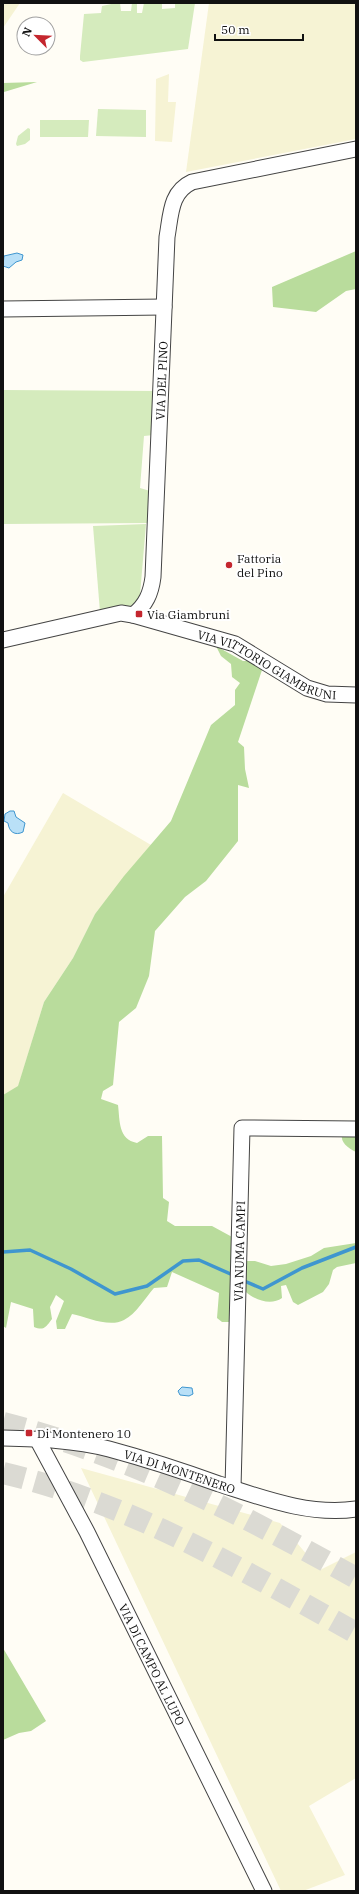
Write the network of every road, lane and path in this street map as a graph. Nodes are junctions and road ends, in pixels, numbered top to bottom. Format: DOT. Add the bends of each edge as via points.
graph roads {
  1 [pos="356,149"];
  2 [pos="164,307"];
  3 [pos="3,309"];
  4 [pos="133,615"];
  5 [pos="3,640"];
  6 [pos="356,695"];
  7 [pos="356,1129"];
  8 [pos="3,1438"];
  9 [pos="37,1439"];
  10 [pos="233,1488"];
  11 [pos="356,1509"];
  12 [pos="264,1891"];
  1 -- 2 [label="street, VIA DEL PINO" via="206,179 184,186 176,193 167,236"];
  2 -- 3 [label="street"];
  2 -- 4 [label="street, VIA DEL PINO" via="153,577 151,592"];
  4 -- 5 [label="street" via="121,613"];
  4 -- 6 [label="street, VIA VITTORIO GIAMBRUNI" via="235,644 307,688 327,694"];
  7 -- 10 [label="street, VIA NUMA CAMPI" via="242,1128"];
  8 -- 9 [label="street, VIA DI MONTENERO"];
  9 -- 10 [label="street, VIA DI MONTENERO" via="68,1441 109,1449"];
  9 -- 12 [label="street, VIA DI CAMPO AL LUPO" via="87,1532"];
  10 -- 11 [label="street, VIA DI MONTENERO" via="314,1510"];
}
